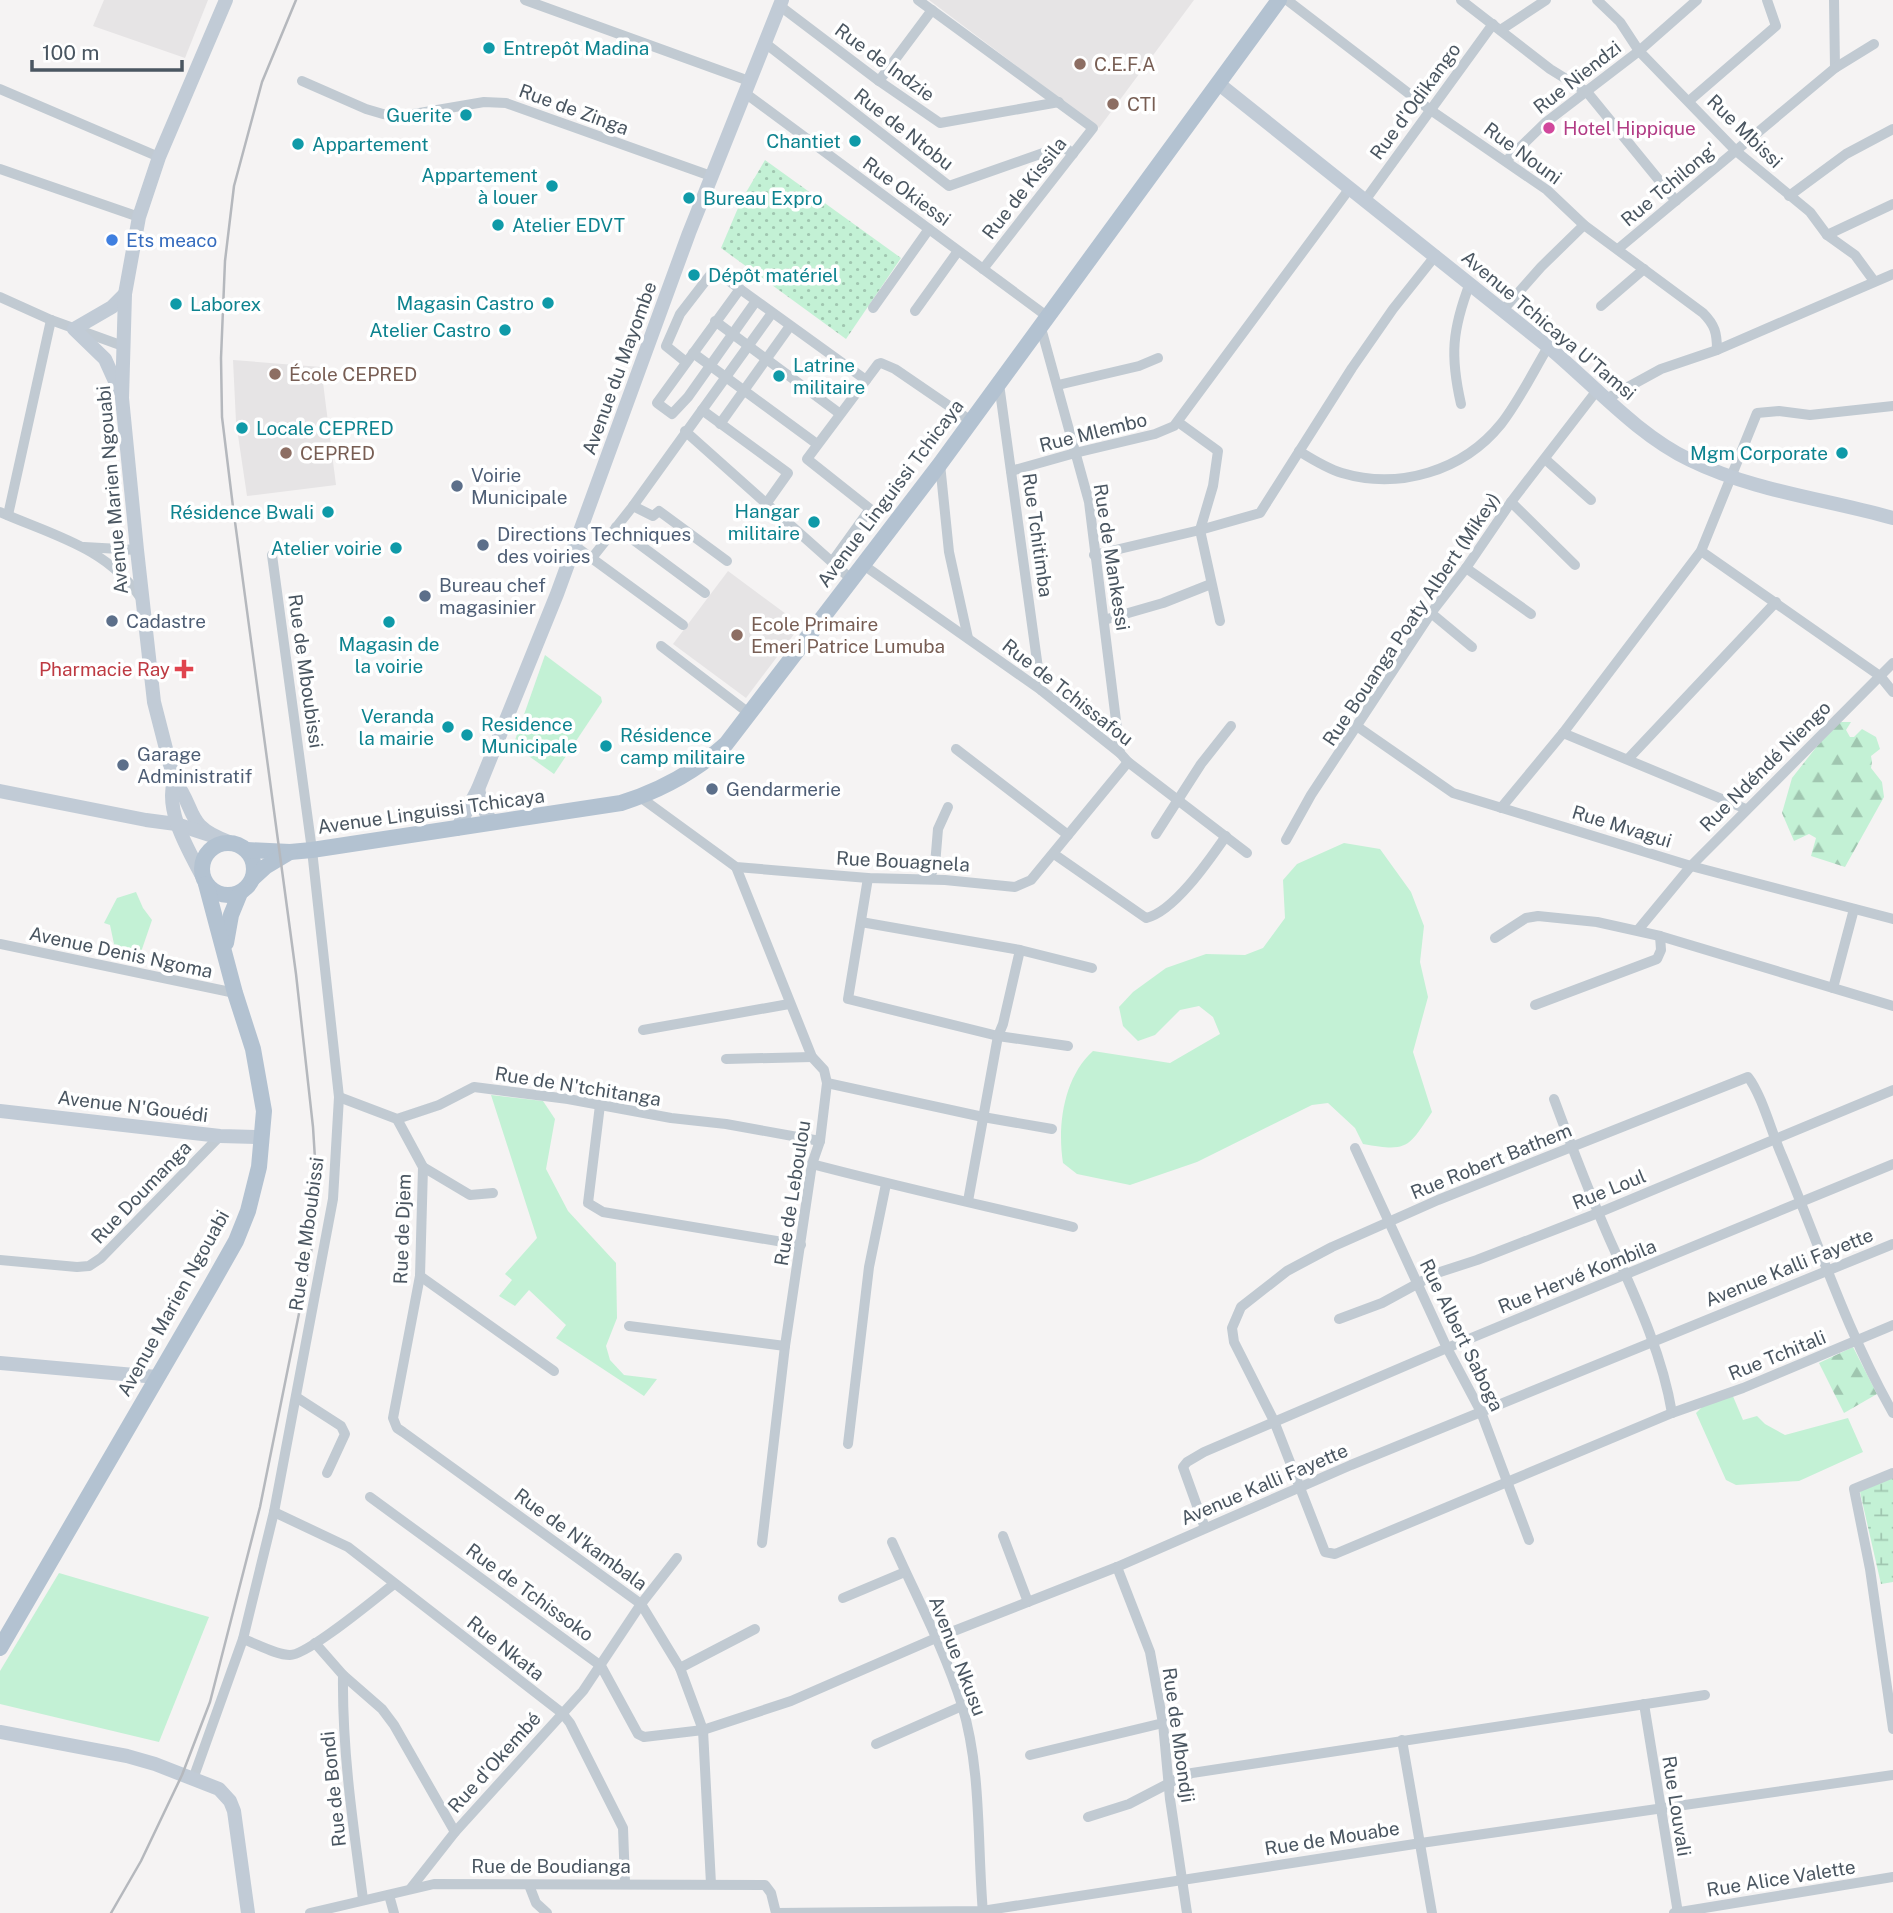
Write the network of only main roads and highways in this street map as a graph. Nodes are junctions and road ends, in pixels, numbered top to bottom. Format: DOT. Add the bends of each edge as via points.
graph roads {
  1 [pos="1279,0"];
  2 [pos="247,850"];
  3 [pos="290,852"];
  4 [pos="253,878"];
  5 [pos="204,880"];
  6 [pos="240,893"];
  7 [pos="225,949"];
  8 [pos="0,1648"];
  1 -- 3 [label="main road, Avenue Linguissi Tchicaya" via="940,464 750,714 707,761 621,803"];
  2 -- 3 [label="main road"];
  2 -- 4 [label="main road" via="253,859"];
  2 -- 5 [label="main road" via="229,842 210,850 201,866"];
  3 -- 4 [label="main road"];
  4 -- 6 [label="main road"];
  5 -- 6 [label="main road" via="221,895"];
  5 -- 7 [label="main road, Avenue Marien Ngouabi"];
  6 -- 7 [label="main road, Avenue Marien Ngouabi"];
  7 -- 8 [label="main road, Avenue Marien Ngouabi" via="264,1111 248,1211 236,1241"];
}
